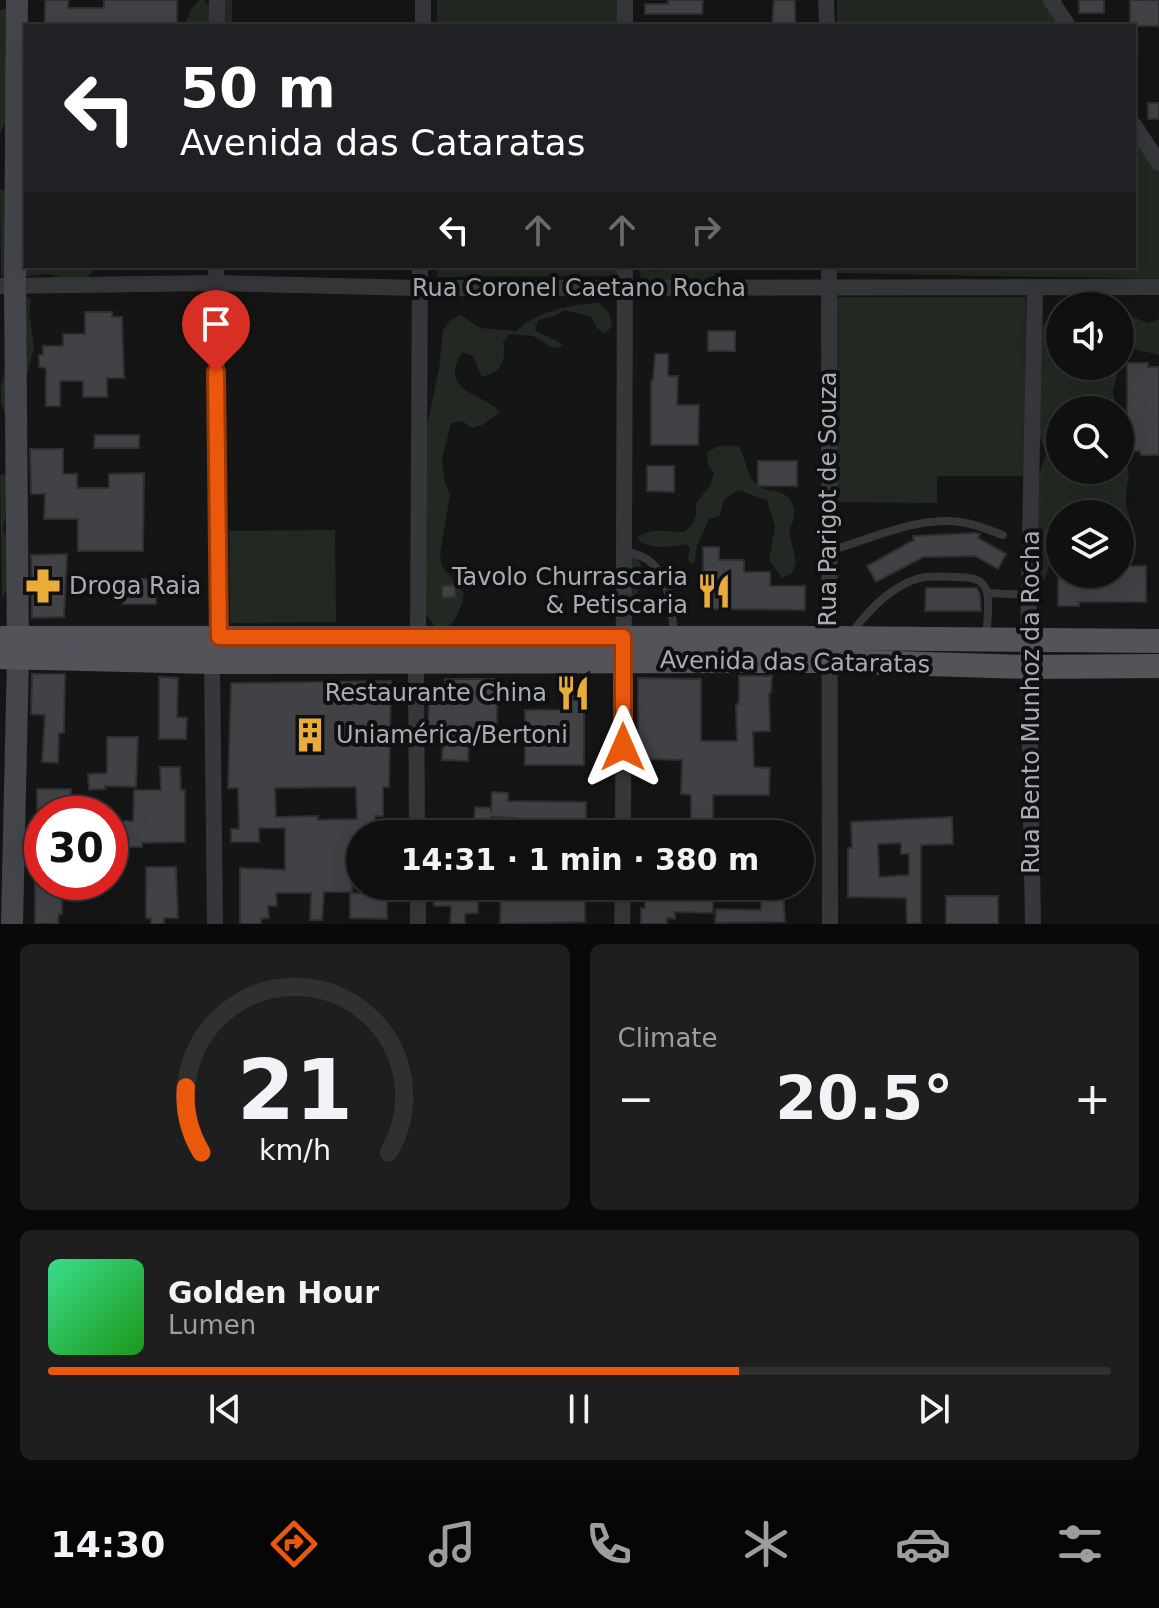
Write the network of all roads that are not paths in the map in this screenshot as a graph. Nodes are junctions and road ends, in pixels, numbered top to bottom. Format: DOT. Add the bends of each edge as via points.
graph roads {
  1 [pos="17,0"];
  2 [pos="217,0"];
  3 [pos="423,0"];
  4 [pos="625,0"];
  5 [pos="826,0"];
  6 [pos="1051,0"];
  7 [pos="217,24"];
  8 [pos="423,24"];
  9 [pos="625,24"];
  10 [pos="827,24"];
  11 [pos="1067,24"];
  12 [pos="1136,128"];
  13 [pos="1159,163"];
  14 [pos="420,268"];
  15 [pos="625,268"];
  16 [pos="829,268"];
  17 [pos="216,275"];
  18 [pos="7,286"];
  19 [pos="1159,287"];
  20 [pos="420,288"];
  21 [pos="829,288"];
  22 [pos="1035,288"];
  23 [pos="625,289"];
  24 [pos="1003,535"];
  25 [pos="624,552"];
  26 [pos="828,552"];
  27 [pos="988,593"];
  28 [pos="1029,595"];
  29 [pos="219,637"];
  30 [pos="418,638"];
  31 [pos="675,638"];
  32 [pos="986,640"];
  33 [pos="1159,641"];
  34 [pos="1028,642"];
  35 [pos="835,645"];
  36 [pos="9,648"];
  37 [pos="624,649"];
  38 [pos="212,662"];
  39 [pos="416,663"];
  40 [pos="1159,666"];
  41 [pos="1029,667"];
  42 [pos="417,820"];
  43 [pos="623,820"];
  44 [pos="418,900"];
  45 [pos="623,900"];
  46 [pos="12,924"];
  47 [pos="215,924"];
  48 [pos="418,924"];
  49 [pos="622,924"];
  50 [pos="830,924"];
  51 [pos="1033,924"];
  1 -- 18 [label="street"];
  2 -- 7 [label="street"];
  3 -- 8 [label="street"];
  4 -- 9 [label="street"];
  5 -- 10 [label="street"];
  6 -- 11 [label="street"];
  12 -- 13 [label="street"];
  14 -- 20 [label="street"];
  15 -- 23 [label="street"];
  16 -- 21 [label="street, Rua Parigot de Souza"];
  17 -- 18 [label="street, Rua Coronel Caetano Rocha"];
  17 -- 20 [label="street, Rua Coronel Caetano Rocha"];
  17 -- 29 [label="street"];
  18 -- 36 [label="street"];
  19 -- 22 [label="street, Rua Coronel Caetano Rocha"];
  20 -- 23 [label="street, Rua Coronel Caetano Rocha"];
  20 -- 30 [label="street"];
  21 -- 22 [label="street, Rua Coronel Caetano Rocha"];
  21 -- 23 [label="street, Rua Coronel Caetano Rocha"];
  21 -- 26 [label="street, Rua Parigot de Souza"];
  22 -- 28 [label="street, Rua Bento Munhoz da Rocha"];
  23 -- 25 [label="street"];
  24 -- 26 [label="lane" via="943,521"];
  25 -- 31 [label="lane" via="638,553 660,571"];
  25 -- 37 [label="street"];
  26 -- 35 [label="street, Rua Parigot de Souza"];
  27 -- 28 [label="lane"];
  27 -- 32 [label="lane"];
  27 -- 35 [label="lane" via="972,577 913,580 878,602"];
  28 -- 34 [label="street, Rua Bento Munhoz da Rocha"];
  29 -- 30 [label="main road, Avenida das Cataratas"];
  29 -- 36 [label="main road, Avenida das Cataratas"];
  30 -- 37 [label="main road, Avenida das Cataratas"];
  31 -- 35 [label="main road, Avenida das Cataratas"];
  31 -- 37 [label="main road, Avenida das Cataratas"];
  32 -- 34 [label="main road, Avenida das Cataratas"];
  32 -- 35 [label="main road, Avenida das Cataratas"];
  33 -- 34 [label="main road, Avenida das Cataratas"];
  34 -- 41 [label="street, Rua Bento Munhoz da Rocha"];
  35 -- 37 [label="main road, Avenida das Cataratas"];
  35 -- 41 [label="main road, Avenida das Cataratas"];
  35 -- 50 [label="street, Rua Parigot de Souza"];
  36 -- 38 [label="main road, Avenida das Cataratas"];
  36 -- 46 [label="street"];
  37 -- 39 [label="main road, Avenida das Cataratas"];
  37 -- 43 [label="street"];
  38 -- 39 [label="main road, Avenida das Cataratas"];
  38 -- 47 [label="street"];
  39 -- 42 [label="street"];
  40 -- 41 [label="main road, Avenida das Cataratas"];
  41 -- 51 [label="street, Rua Bento Munhoz da Rocha"];
  44 -- 48 [label="street"];
  45 -- 49 [label="street"];
}
